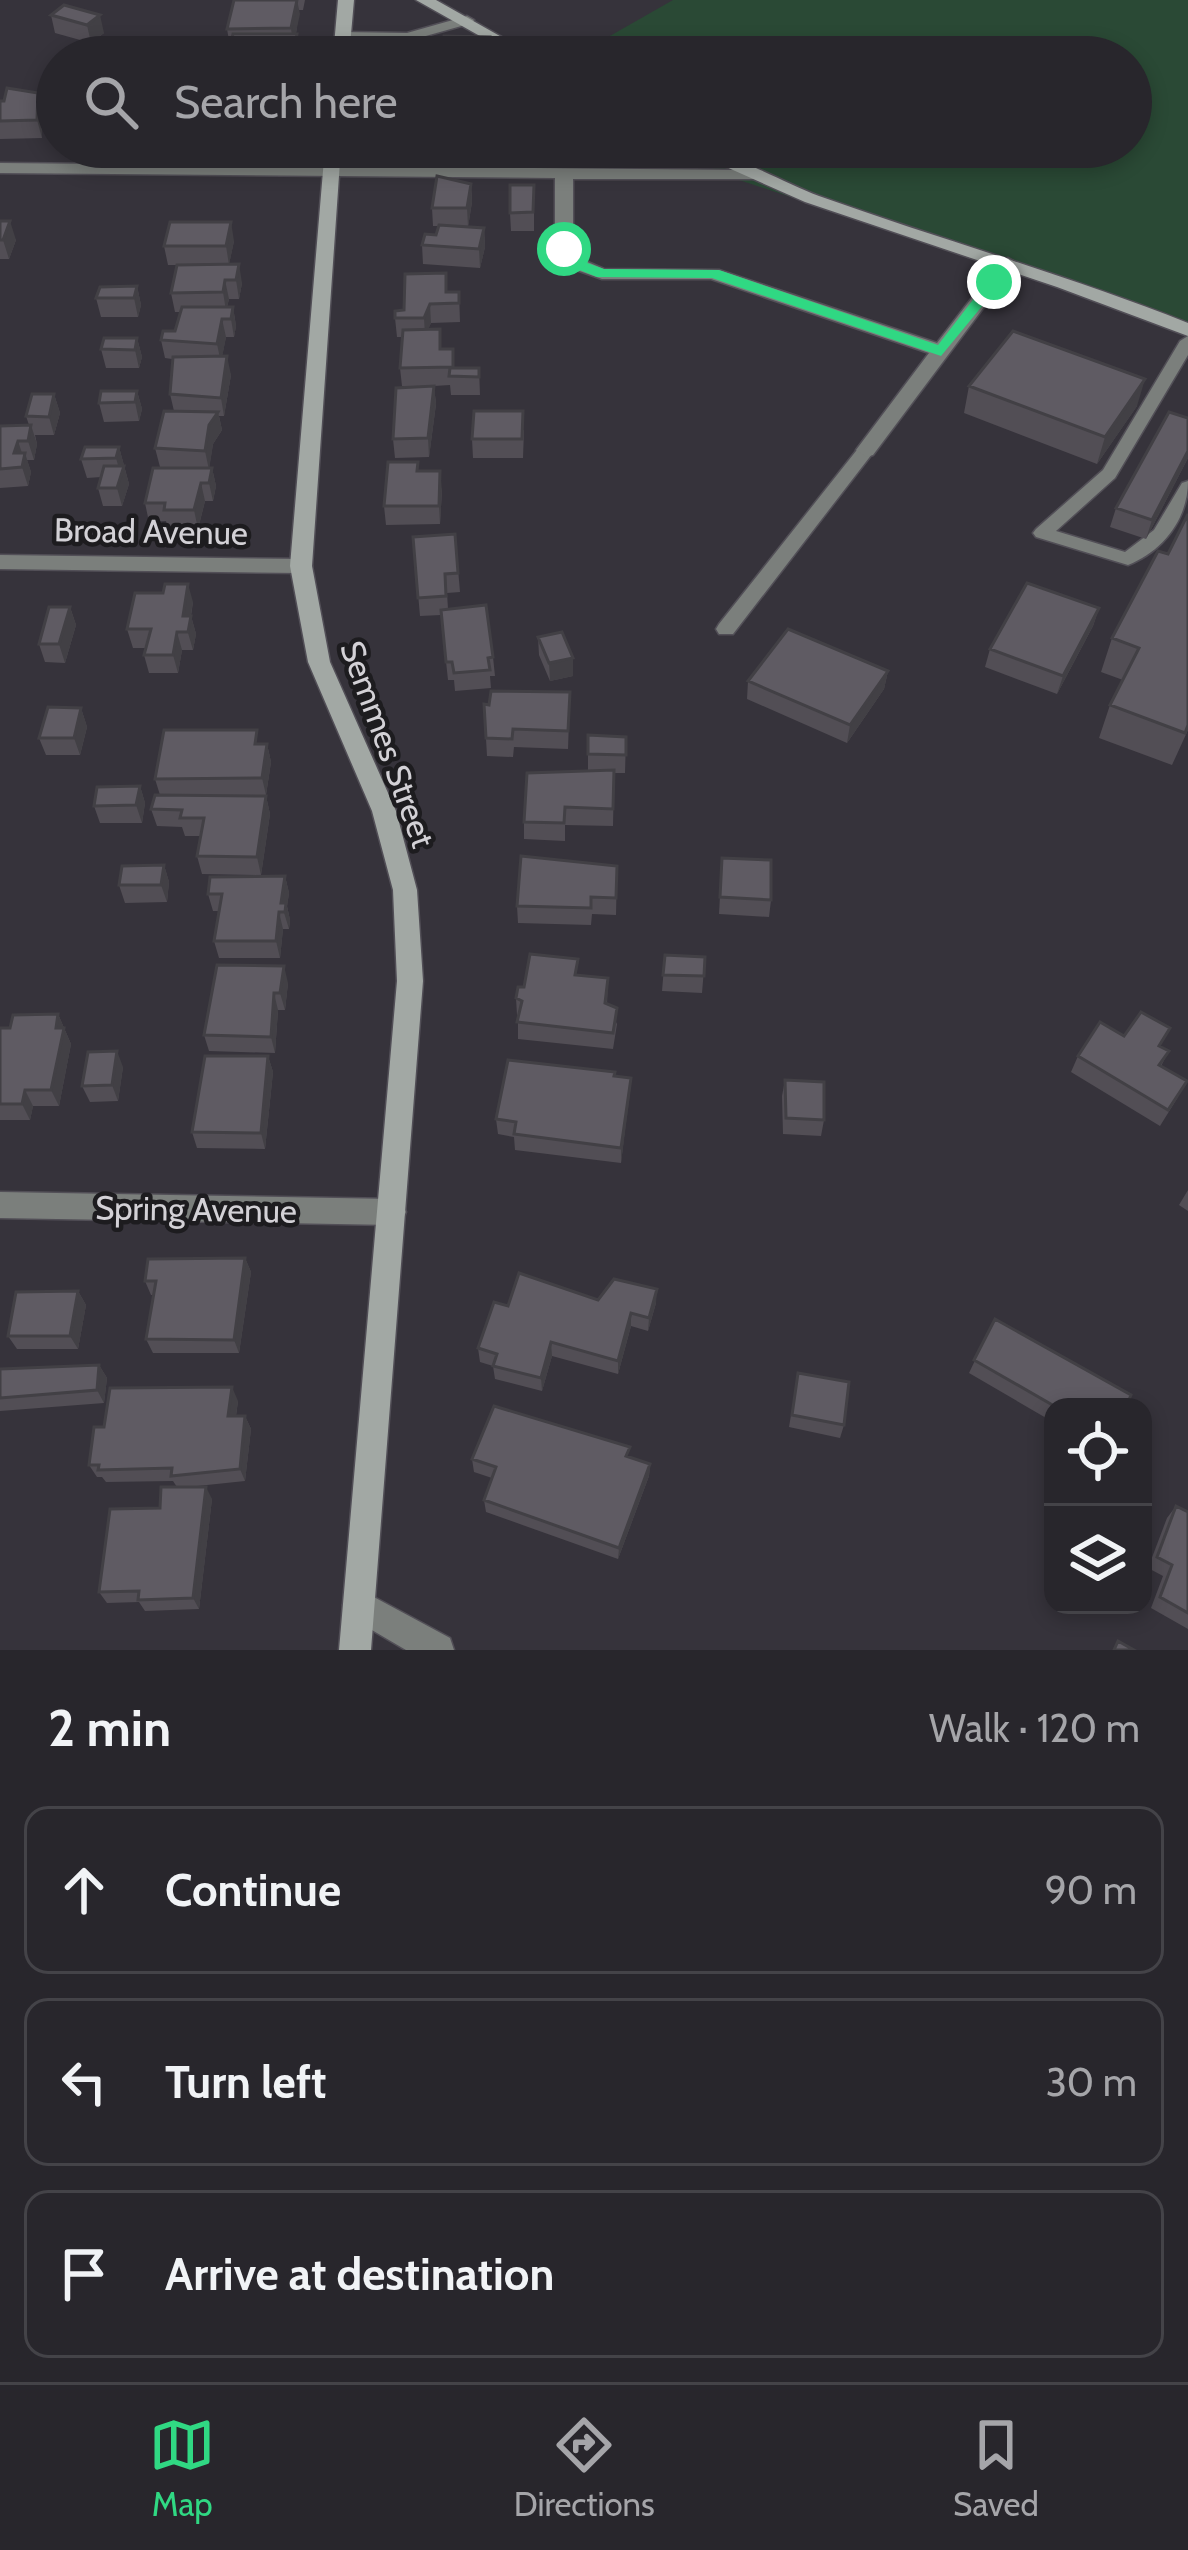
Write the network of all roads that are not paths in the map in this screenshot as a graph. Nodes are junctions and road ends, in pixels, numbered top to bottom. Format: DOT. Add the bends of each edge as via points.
graph roads {
  1 [pos="346,0"];
  2 [pos="424,0"];
  3 [pos="467,20"];
  4 [pos="343,36"];
  5 [pos="411,36"];
  6 [pos="487,36"];
  7 [pos="36,167"];
  8 [pos="0,168"];
  9 [pos="331,168"];
  10 [pos="462,168"];
  11 [pos="732,168"];
  12 [pos="564,175"];
  13 [pos="747,175"];
  14 [pos="1008,263"];
  15 [pos="1188,330"];
  16 [pos="1188,340"];
  17 [pos="941,351"];
  18 [pos="866,450"];
  19 [pos="1187,487"];
  20 [pos="0,562"];
  21 [pos="301,566"];
  22 [pos="726,629"];
  23 [pos="0,1205"];
  24 [pos="392,1212"];
  25 [pos="359,1605"];
  26 [pos="356,1650"];
  27 [pos="438,1650"];
  1 -- 4 [label="street"];
  2 -- 3 [label="street"];
  3 -- 5 [label="lane"];
  3 -- 6 [label="street"];
  7 -- 8 [label="street"];
  9 -- 21 [label="street, Semmes Street"];
  10 -- 12 [label="street"];
  11 -- 13 [label="street"];
  12 -- 13 [label="street"];
  12 -- 17 [label="street" via="564,249 577,264 602,274 713,274"];
  13 -- 14 [label="street"];
  14 -- 15 [label="street"];
  14 -- 17 [label="street"];
  16 -- 19 [label="lane" via="1109,474 1042,533 1129,559 1161,534"];
  17 -- 18 [label="street"];
  18 -- 22 [label="lane"];
  20 -- 21 [label="street, Broad Avenue"];
  21 -- 24 [label="street, Semmes Street" via="319,662 384,812 405,890 410,981"];
  23 -- 24 [label="street, Spring Avenue"];
  24 -- 25 [label="street, Semmes Street"];
  25 -- 26 [label="street, Semmes Street"];
  25 -- 27 [label="street"];
}
